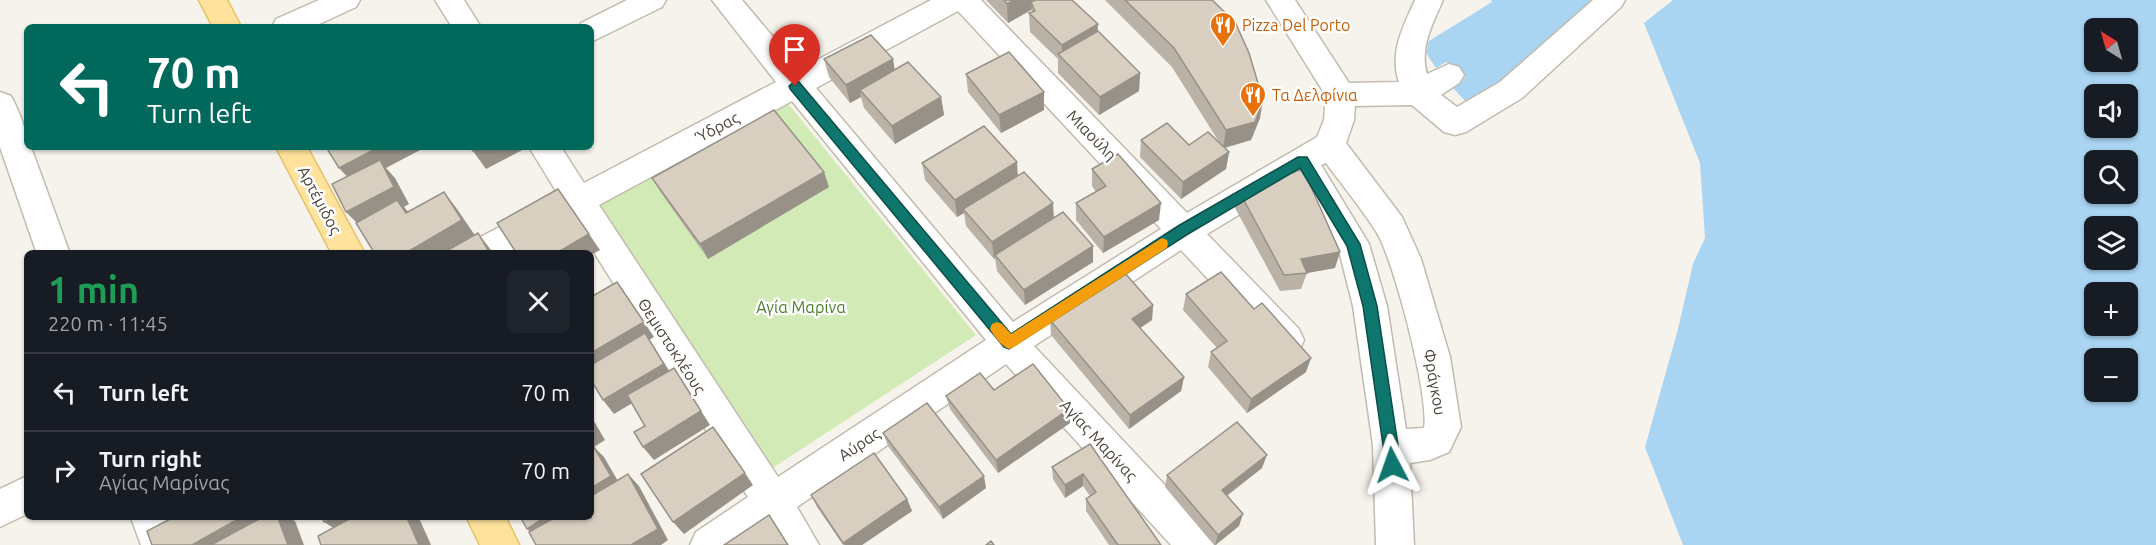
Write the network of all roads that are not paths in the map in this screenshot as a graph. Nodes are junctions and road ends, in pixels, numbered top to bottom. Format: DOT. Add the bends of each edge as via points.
graph roads {
  1 [pos="213,0"];
  2 [pos="346,0"];
  3 [pos="449,0"];
  4 [pos="652,0"];
  5 [pos="726,0"];
  6 [pos="955,0"];
  7 [pos="964,0"];
  8 [pos="1280,0"];
  9 [pos="1429,0"];
  10 [pos="1611,0"];
  11 [pos="225,24"];
  12 [pos="293,24"];
  13 [pos="465,24"];
  14 [pos="594,29"];
  15 [pos="1449,75"];
  16 [pos="795,86"];
  17 [pos="1420,93"];
  18 [pos="1341,95"];
  19 [pos="0,104"];
  20 [pos="15,150"];
  21 [pos="293,150"];
  22 [pos="546,150"];
  23 [pos="1316,153"];
  24 [pos="579,201"];
  25 [pos="1183,230"];
  26 [pos="52,250"];
  27 [pos="347,250"];
  28 [pos="487,250"];
  29 [pos="1009,343"];
  30 [pos="1295,348"];
  31 [pos="1391,445"];
  32 [pos="24,496"];
  33 [pos="772,502"];
  34 [pos="0,509"];
  35 [pos="151,520"];
  36 [pos="487,520"];
  37 [pos="160,545"];
  38 [pos="500,545"];
  39 [pos="709,545"];
  40 [pos="800,545"];
  41 [pos="1196,545"];
  42 [pos="1395,545"];
  1 -- 11 [label="main road"];
  2 -- 12 [label="street"];
  3 -- 13 [label="street"];
  4 -- 14 [label="street"];
  5 -- 16 [label="street, Αγίας Μαρίνας"];
  6 -- 16 [label="street, Ύδρας"];
  7 -- 25 [label="street, Μιαούλη"];
  8 -- 18 [label="street"];
  9 -- 17 [label="street" via="1408,55"];
  10 -- 17 [label="street" via="1511,90 1455,123"];
  15 -- 17 [label="street"];
  16 -- 24 [label="street, Ύδρας"];
  16 -- 29 [label="street, Αγίας Μαρίνας"];
  17 -- 18 [label="street"];
  18 -- 23 [label="street" via="1339,120"];
  19 -- 20 [label="street"];
  20 -- 26 [label="street"];
  21 -- 27 [label="main road, Αρτέμιδος"];
  22 -- 24 [label="street, Θεμιστοκλέους"];
  23 -- 25 [label="street, Αύρας"];
  23 -- 31 [label="street" via="1353,244 1370,306"];
  23 -- 31 [label="street, Φράγκου" via="1391,227 1405,260 1432,357 1443,436 1430,444"];
  24 -- 28 [label="street, Ύδρας"];
  24 -- 33 [label="street, Θεμιστοκλέους"];
  25 -- 29 [label="street, Αύρας"];
  25 -- 30 [label="street, Μιαούλη"];
  29 -- 33 [label="street, Αύρας"];
  29 -- 41 [label="street, Αγίας Μαρίνας"];
  31 -- 42 [label="street"];
  32 -- 34 [label="street"];
  33 -- 39 [label="street, Αύρας"];
  33 -- 40 [label="street, Θεμιστοκλέους"];
  35 -- 37 [label="street"];
  36 -- 38 [label="main road"];
}
